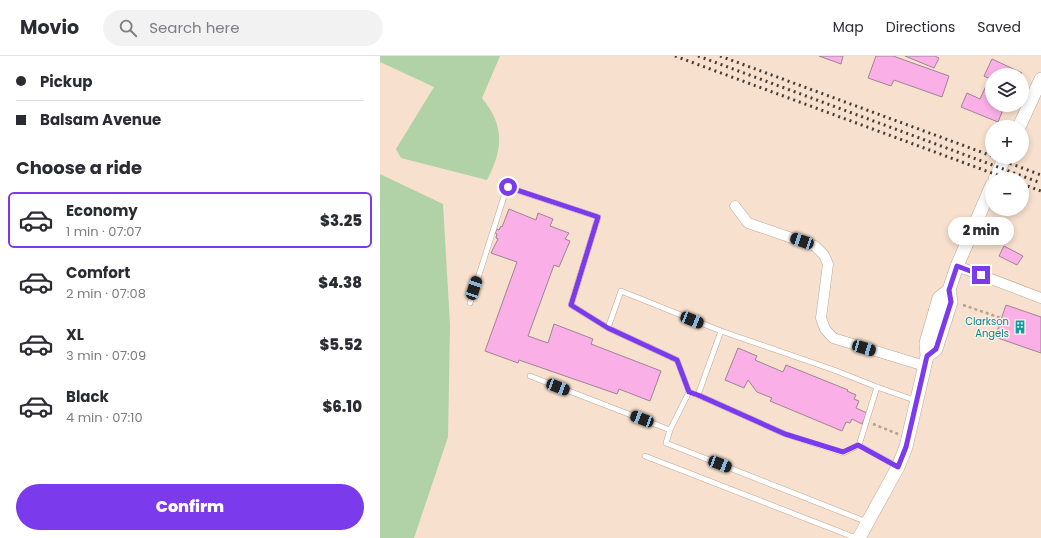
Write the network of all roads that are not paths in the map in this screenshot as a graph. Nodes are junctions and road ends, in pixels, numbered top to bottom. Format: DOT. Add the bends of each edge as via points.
graph roads {
  1 [pos="1041,79"];
  2 [pos="1022,120"];
  3 [pos="985,201"];
  4 [pos="735,206"];
  5 [pos="957,266"];
  6 [pos="1041,298"];
  7 [pos="470,303"];
  8 [pos="608,328"];
  9 [pos="721,331"];
  10 [pos="926,361"];
  11 [pos="530,376"];
  12 [pos="877,387"];
  13 [pos="689,392"];
  14 [pos="698,395"];
  15 [pos="917,401"];
  16 [pos="670,430"];
  17 [pos="858,445"];
  18 [pos="646,456"];
  19 [pos="898,467"];
  20 [pos="868,522"];
  21 [pos="858,538"];
  1 -- 2 [label="street"];
  3 -- 5 [label="street"];
  4 -- 10 [label="street" via="748,223 815,246 824,255 828,264 821,318 825,329 833,338"];
  5 -- 6 [label="street"];
  5 -- 10 [label="street" via="949,290 951,302 936,349"];
  7 -- 8 [label="lane" via="508,187 598,217 571,305"];
  8 -- 9 [label="lane" via="621,291"];
  8 -- 13 [label="lane" via="677,360"];
  9 -- 12 [label="lane"];
  9 -- 14 [label="lane"];
  10 -- 15 [label="street"];
  11 -- 16 [label="lane"];
  12 -- 15 [label="lane"];
  12 -- 17 [label="lane"];
  13 -- 14 [label="lane"];
  13 -- 16 [label="lane"];
  14 -- 17 [label="lane" via="785,434 843,452"];
  15 -- 19 [label="street"];
  16 -- 20 [label="lane" via="666,443"];
  17 -- 19 [label="lane"];
  18 -- 21 [label="lane"];
  19 -- 20 [label="street"];
  20 -- 21 [label="street"];
}
